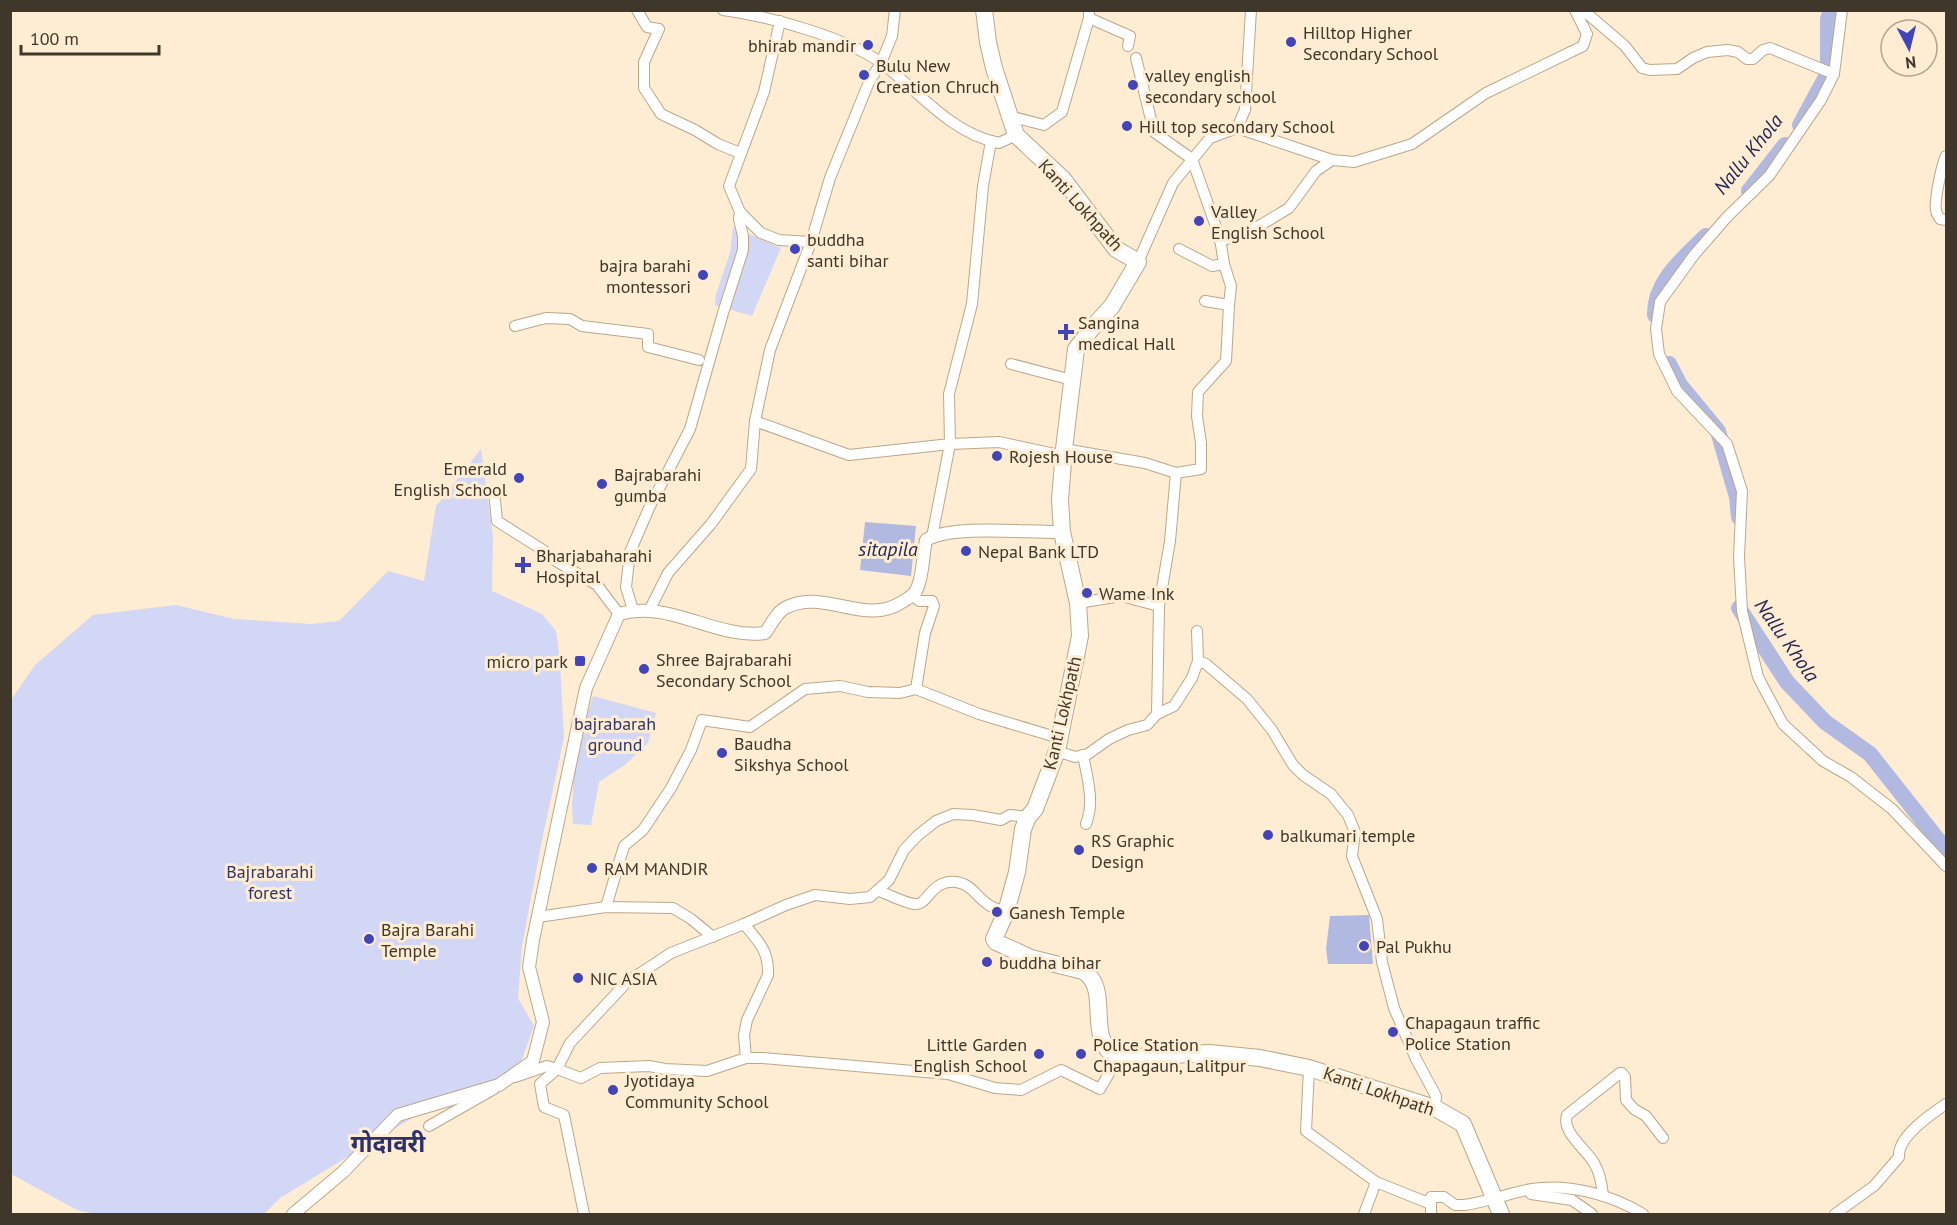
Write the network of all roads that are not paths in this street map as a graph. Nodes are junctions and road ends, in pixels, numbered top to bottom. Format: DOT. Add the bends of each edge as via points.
graph roads {
  1 [pos="637,10"];
  2 [pos="723,10"];
  3 [pos="895,10"];
  4 [pos="984,10"];
  5 [pos="1251,10"];
  6 [pos="1575,10"];
  7 [pos="1583,10"];
  8 [pos="1842,10"];
  9 [pos="1089,14"];
  10 [pos="780,21"];
  11 [pos="1128,46"];
  12 [pos="1136,58"];
  13 [pos="881,63"];
  14 [pos="1834,75"];
  15 [pos="1009,117"];
  16 [pos="1237,128"];
  17 [pos="1016,135"];
  18 [pos="991,141"];
  19 [pos="740,153"];
  20 [pos="1947,156"];
  21 [pos="1192,159"];
  22 [pos="1332,160"];
  23 [pos="740,212"];
  24 [pos="1947,220"];
  25 [pos="1220,241"];
  26 [pos="811,242"];
  27 [pos="1179,249"];
  28 [pos="1138,262"];
  29 [pos="1224,264"];
  30 [pos="1205,301"];
  31 [pos="1229,305"];
  32 [pos="514,326"];
  33 [pos="699,360"];
  34 [pos="1011,364"];
  35 [pos="1072,380"];
  36 [pos="755,421"];
  37 [pos="950,444"];
  38 [pos="1064,452"];
  39 [pos="1176,473"];
  40 [pos="494,490"];
  41 [pos="1062,532"];
  42 [pos="932,537"];
  43 [pos="913,595"];
  44 [pos="1078,603"];
  45 [pos="1159,606"];
  46 [pos="650,609"];
  47 [pos="633,610"];
  48 [pos="619,614"];
  49 [pos="1197,631"];
  50 [pos="1198,661"];
  51 [pos="916,689"];
  52 [pos="1157,714"];
  53 [pos="1058,744"];
  54 [pos="1083,755"];
  55 [pos="1028,817"];
  56 [pos="1086,824"];
  57 [pos="1947,866"];
  58 [pos="879,891"];
  59 [pos="606,907"];
  60 [pos="1006,912"];
  61 [pos="538,916"];
  62 [pos="744,924"];
  63 [pos="712,937"];
  64 [pos="746,1058"];
  65 [pos="1118,1058"];
  66 [pos="1309,1068"];
  67 [pos="557,1069"];
  68 [pos="1947,1104"];
  69 [pos="1435,1108"];
  70 [pos="429,1126"];
  71 [pos="1663,1138"];
  72 [pos="1376,1182"];
  73 [pos="1519,1192"];
  74 [pos="1603,1196"];
  75 [pos="1494,1198"];
  76 [pos="1431,1209"];
  77 [pos="293,1215"];
  78 [pos="584,1215"];
  79 [pos="1364,1215"];
  80 [pos="1501,1215"];
  81 [pos="1592,1215"];
  82 [pos="1643,1215"];
  83 [pos="1835,1215"];
  1 -- 19 [label="street" via="647,27 658,29 644,62 644,88 661,114"];
  2 -- 10 [label="street"];
  3 -- 13 [label="street" via="892,36"];
  4 -- 15 [label="main road, Kanti Lokhpath" via="992,60"];
  5 -- 16 [label="street" via="1245,110"];
  6 -- 22 [label="street" via="1587,34 1583,46 1486,93 1412,144 1354,162"];
  7 -- 14 [label="street" via="1625,46 1642,68 1677,69 1707,52 1728,50 1753,59 1770,48"];
  8 -- 14 [label="street"];
  9 -- 11 [label="street" via="1130,36"];
  9 -- 15 [label="street" via="1062,112 1044,125"];
  10 -- 13 [label="street" via="834,40"];
  10 -- 19 [label="street" via="764,92"];
  12 -- 21 [label="street" via="1154,132"];
  13 -- 18 [label="street" via="963,130"];
  13 -- 26 [label="street" via="869,82 830,178"];
  14 -- 57 [label="street" via="1769,176 1694,255 1660,302 1656,329 1659,354 1677,391 1727,444 1742,491 1742,611 1758,677 1783,724 1823,761 1892,809"];
  15 -- 17 [label="main road, Kanti Lokhpath"];
  16 -- 21 [label="street" via="1210,138"];
  16 -- 22 [label="street"];
  17 -- 18 [label="street" via="999,143"];
  17 -- 28 [label="main road, Kanti Lokhpath" via="1064,179 1116,249"];
  18 -- 37 [label="street" via="972,304 949,394"];
  19 -- 23 [label="street" via="729,186"];
  20 -- 24 [label="street" via="1935,202 1936,212"];
  21 -- 25 [label="street"];
  21 -- 28 [label="street" via="1173,183"];
  22 -- 25 [label="street" via="1316,171 1289,208 1249,232"];
  23 -- 26 [label="street" via="761,232 779,240"];
  23 -- 47 [label="street" via="743,250 690,429 630,552 626,587"];
  25 -- 29 [label="street"];
  26 -- 36 [label="street" via="770,350"];
  27 -- 29 [label="street" via="1212,266"];
  28 -- 35 [label="main road, Kanti Lokhpath" via="1112,306 1076,349"];
  29 -- 31 [label="street" via="1230,286"];
  30 -- 31 [label="street"];
  31 -- 39 [label="street" via="1226,361 1198,392 1201,469"];
  32 -- 33 [label="street" via="546,318 570,319 582,326 648,334 648,347"];
  34 -- 35 [label="street"];
  35 -- 38 [label="main road, Kanti Lokhpath"];
  36 -- 37 [label="street" via="849,455"];
  36 -- 46 [label="street" via="751,469 711,524 668,573"];
  37 -- 38 [label="street" via="999,442"];
  37 -- 42 [label="street"];
  38 -- 39 [label="street" via="1145,463"];
  38 -- 41 [label="main road, Kanti Lokhpath"];
  39 -- 45 [label="street"];
  40 -- 48 [label="street" via="497,521 597,585"];
  41 -- 42 [label="street" via="958,531"];
  41 -- 44 [label="main road, Kanti Lokhpath"];
  42 -- 43 [label="street" via="926,540 919,586"];
  43 -- 46 [label="street" via="896,606 875,612 802,601 783,609 765,633 755,635"];
  43 -- 51 [label="street" via="919,601 932,601 933,606"];
  44 -- 45 [label="street" via="1121,596"];
  44 -- 53 [label="main road, Kanti Lokhpath" via="1080,636"];
  45 -- 52 [label="street"];
  46 -- 47 [label="street"];
  47 -- 48 [label="street"];
  48 -- 61 [label="street" via="586,688"];
  49 -- 50 [label="street"];
  50 -- 52 [label="street" via="1174,706"];
  50 -- 69 [label="street" via="1247,699 1293,765 1331,794 1347,815 1354,832 1353,856 1377,920 1382,962 1394,1008 1436,1096"];
  51 -- 53 [label="street"];
  51 -- 59 [label="street" via="900,693 840,686 805,690 750,727 702,720 671,788 643,830 624,846"];
  52 -- 54 [label="street" via="1147,725 1109,739"];
  53 -- 54 [label="street" via="1075,757"];
  53 -- 55 [label="main road, Kanti Lokhpath" via="1035,809"];
  54 -- 56 [label="street" via="1091,801"];
  55 -- 58 [label="street" via="1010,815 1001,820 953,814 936,821 904,850"];
  55 -- 60 [label="main road, Kanti Lokhpath"];
  58 -- 60 [label="street" via="915,905 922,903 935,887 955,882 969,885 990,906"];
  58 -- 62 [label="street" via="870,897 849,899 815,895"];
  59 -- 61 [label="street"];
  59 -- 63 [label="street" via="673,908"];
  60 -- 65 [label="main road, Kanti Lokhpath" via="995,935 996,942 1030,958 1083,971 1094,980 1101,1042 1108,1053"];
  61 -- 77 [label="street" via="529,967 543,1022 533,1061 499,1085 398,1115 344,1172"];
  62 -- 63 [label="street"];
  62 -- 64 [label="street" via="766,953 768,967 747,1020"];
  63 -- 67 [label="street" via="671,953 627,982 570,1044"];
  64 -- 65 [label="street" via="948,1074 995,1088 1021,1090 1061,1070 1100,1089"];
  64 -- 67 [label="street" via="707,1071 649,1066 600,1068 581,1078"];
  65 -- 66 [label="main road, Kanti Lokhpath" via="1209,1053"];
  66 -- 69 [label="main road, Kanti Lokhpath"];
  66 -- 72 [label="street" via="1306,1131"];
  67 -- 70 [label="street" via="547,1066 519,1075"];
  67 -- 78 [label="street" via="540,1084 544,1107 564,1115"];
  68 -- 83 [label="street" via="1908,1135 1898,1150 1899,1157 1874,1186"];
  69 -- 75 [label="main road, Kanti Lokhpath" via="1463,1124"];
  71 -- 74 [label="street" via="1651,1121 1626,1100 1622,1073 1567,1115 1568,1129 1597,1169"];
  72 -- 76 [label="street"];
  72 -- 79 [label="street"];
  73 -- 74 [label="street" via="1551,1188"];
  73 -- 75 [label="street"];
  73 -- 81 [label="street" via="1572,1200"];
  74 -- 82 [label="street"];
  75 -- 76 [label="street" via="1455,1205 1444,1197 1431,1197"];
  75 -- 80 [label="main road, Kanti Lokhpath"];
}
